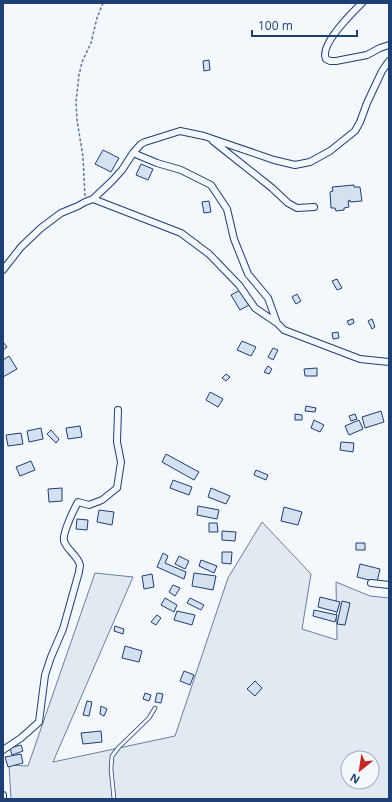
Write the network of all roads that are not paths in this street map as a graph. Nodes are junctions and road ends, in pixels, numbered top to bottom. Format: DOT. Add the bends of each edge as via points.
graph roads {
  1 [pos="362,3"];
  2 [pos="389,45"];
  3 [pos="389,61"];
  4 [pos="209,138"];
  5 [pos="133,153"];
  6 [pos="93,199"];
  7 [pos="314,207"];
  8 [pos="3,270"];
  9 [pos="277,323"];
  10 [pos="389,362"];
  11 [pos="118,410"];
  12 [pos="371,583"];
  13 [pos="389,584"];
  14 [pos="155,708"];
  15 [pos="3,750"];
  16 [pos="3,795"];
  17 [pos="3,799"];
  18 [pos="114,799"];
  1 -- 2 [label="street" via="331,38 324,56 330,61 336,61 367,55"];
  3 -- 4 [label="street" via="355,131 330,151 310,162 295,165"];
  4 -- 5 [label="street" via="180,131 145,142"];
  4 -- 7 [label="street" via="288,203 297,208"];
  5 -- 6 [label="street" via="122,170"];
  5 -- 9 [label="street" via="181,170 211,185 227,209 234,239 248,274 268,298"];
  6 -- 8 [label="street" via="61,213 41,228"];
  6 -- 9 [label="street" via="181,233 219,264 239,285 255,308"];
  9 -- 10 [label="street" via="284,330 360,359"];
  11 -- 15 [label="street" via="117,442 121,462 117,488 102,500 89,505 78,502 65,532 64,541 80,565 63,629 45,675 39,722"];
  12 -- 13 [label="street"];
  14 -- 18 [label="lane" via="112,756"];
  16 -- 17 [label="street"];
}
